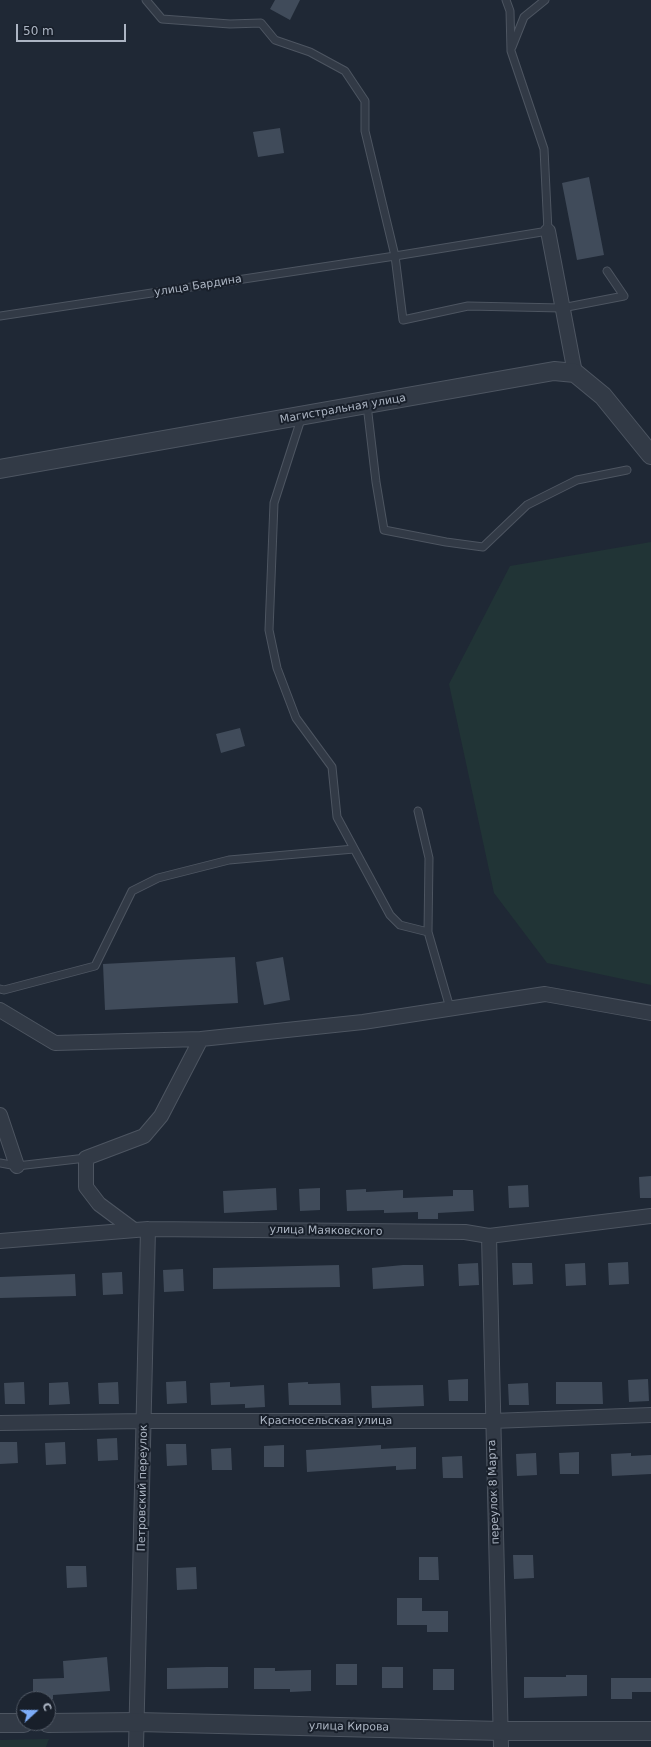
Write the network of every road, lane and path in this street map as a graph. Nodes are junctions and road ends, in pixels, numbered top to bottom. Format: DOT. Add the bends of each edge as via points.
graph roads {
  1 [pos="146,0"];
  2 [pos="506,0"];
  3 [pos="545,0"];
  4 [pos="511,51"];
  5 [pos="548,231"];
  6 [pos="396,256"];
  7 [pos="607,270"];
  8 [pos="562,308"];
  9 [pos="0,316"];
  10 [pos="575,373"];
  11 [pos="367,405"];
  12 [pos="302,416"];
  13 [pos="651,455"];
  14 [pos="0,469"];
  15 [pos="627,470"];
  16 [pos="418,812"];
  17 [pos="354,849"];
  18 [pos="428,932"];
  19 [pos="0,988"];
  20 [pos="450,1008"];
  21 [pos="0,1010"];
  22 [pos="651,1013"];
  23 [pos="201,1039"];
  24 [pos="0,1115"];
  25 [pos="86,1158"];
  26 [pos="0,1163"];
  27 [pos="17,1166"];
  28 [pos="651,1216"];
  29 [pos="148,1229"];
  30 [pos="134,1230"];
  31 [pos="489,1236"];
  32 [pos="0,1241"];
  33 [pos="651,1415"];
  34 [pos="145,1421"];
  35 [pos="492,1421"];
  36 [pos="0,1424"];
  37 [pos="138,1722"];
  38 [pos="0,1723"];
  39 [pos="16,1723"];
  40 [pos="56,1723"];
  41 [pos="651,1731"];
  42 [pos="501,1739"];
  43 [pos="136,1747"];
  1 -- 6 [label="lane" via="162,19 230,24 262,23 275,40 310,52 344,71 365,101 365,131"];
  2 -- 4 [label="lane" via="510,11"];
  3 -- 4 [label="lane" via="524,17"];
  4 -- 5 [label="lane" via="544,149"];
  5 -- 6 [label="lane, улица Бардина"];
  5 -- 8 [label="street"];
  6 -- 8 [label="lane" via="403,320 468,306"];
  6 -- 9 [label="lane, улица Бардина"];
  7 -- 8 [label="lane" via="624,296"];
  8 -- 10 [label="street"];
  10 -- 11 [label="street, Магистральная улица" via="554,371"];
  10 -- 13 [label="street" via="603,396"];
  11 -- 12 [label="street, Магистральная улица"];
  11 -- 15 [label="lane" via="384,530 483,547 527,505 577,480"];
  12 -- 14 [label="street, Магистральная улица"];
  12 -- 17 [label="lane" via="274,503 270,630 277,668 296,718 332,766 337,817"];
  16 -- 18 [label="lane" via="429,858"];
  17 -- 18 [label="lane" via="390,915 400,925"];
  17 -- 19 [label="lane" via="229,860 158,878 132,891 95,966 4,990"];
  18 -- 20 [label="lane"];
  20 -- 22 [label="street" via="545,994"];
  20 -- 23 [label="street" via="363,1022"];
  21 -- 23 [label="street" via="55,1043"];
  23 -- 25 [label="street" via="161,1116 144,1136"];
  24 -- 27 [label="street"];
  25 -- 27 [label="lane"];
  25 -- 30 [label="street" via="86,1187 99,1204"];
  26 -- 27 [label="lane"];
  28 -- 31 [label="street, улица Маяковского"];
  29 -- 30 [label="street, улица Маяковского"];
  29 -- 31 [label="street, улица Маяковского" via="465,1232"];
  29 -- 34 [label="street, Петровский переулок"];
  30 -- 32 [label="street, улица Маяковского"];
  31 -- 35 [label="street, переулок 8 Марта"];
  33 -- 35 [label="street, Красносельская улица"];
  34 -- 35 [label="street, Красносельская улица"];
  34 -- 36 [label="street, Красносельская улица"];
  34 -- 37 [label="street, Петровский переулок"];
  35 -- 42 [label="street, переулок 8 Марта"];
  37 -- 40 [label="street, улица Кирова"];
  37 -- 42 [label="street, улица Кирова"];
  37 -- 43 [label="street, Петровский переулок"];
  38 -- 39 [label="street"];
  41 -- 42 [label="street, улица Кирова"];
}
